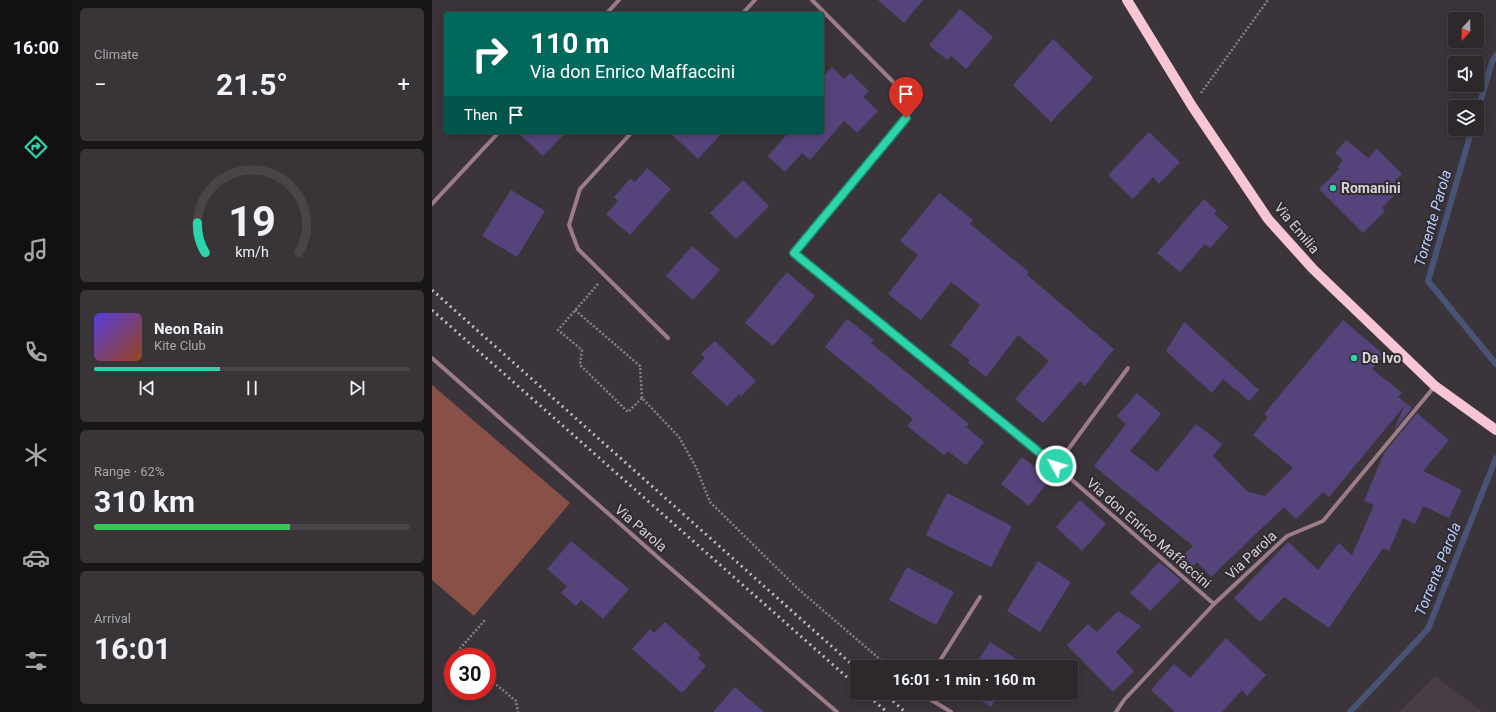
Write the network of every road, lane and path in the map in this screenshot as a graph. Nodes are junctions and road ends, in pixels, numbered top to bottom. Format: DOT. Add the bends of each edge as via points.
graph roads {
  1 [pos="619,0"];
  2 [pos="755,0"];
  3 [pos="812,0"];
  4 [pos="1127,0"];
  5 [pos="1268,0"];
  6 [pos="608,12"];
  7 [pos="744,12"];
  8 [pos="824,12"];
  9 [pos="824,12"];
  10 [pos="1192,106"];
  11 [pos="497,134"];
  12 [pos="630,134"];
  13 [pos="432,204"];
  14 [pos="606,275"];
  15 [pos="575,310"];
  16 [pos="668,338"];
  17 [pos="432,358"];
  18 [pos="1128,368"];
  19 [pos="1435,386"];
  20 [pos="642,398"];
  21 [pos="1496,430"];
  22 [pos="1056,466"];
  23 [pos="980,597"];
  24 [pos="1214,604"];
  25 [pos="485,620"];
  26 [pos="460,648"];
  27 [pos="881,660"];
  28 [pos="940,660"];
  29 [pos="496,684"];
  30 [pos="931,700"];
  31 [pos="518,712"];
  32 [pos="838,712"];
  33 [pos="951,712"];
  34 [pos="1116,712"];
  1 -- 6 [label="street"];
  2 -- 7 [label="street"];
  3 -- 8 [label="street, Via don Enrico Maffaccini"];
  4 -- 10 [label="main road, Via Emilia"];
  5 -- 10 [label="path"];
  9 -- 22 [label="street, Via don Enrico Maffaccini" via="916,105 794,253"];
  10 -- 19 [label="main road, Via Emilia" via="1268,219 1318,274"];
  11 -- 13 [label="street"];
  12 -- 14 [label="street" via="580,189 569,225 578,248"];
  14 -- 15 [label="path"];
  14 -- 16 [label="street"];
  15 -- 20 [label="path" via="640,366"];
  15 -- 20 [label="path" via="558,330 582,350 580,365 628,412"];
  17 -- 32 [label="street, Via Parola"];
  18 -- 22 [label="street"];
  19 -- 21 [label="main road, Via Emilia"];
  19 -- 24 [label="street, Via Parola" via="1323,521 1287,536"];
  20 -- 27 [label="path" via="679,437 696,467 710,502 797,588"];
  22 -- 24 [label="street, Via don Enrico Maffaccini"];
  23 -- 28 [label="street"];
  24 -- 34 [label="street, Via Parola" via="1124,700"];
  25 -- 26 [label="path"];
  29 -- 31 [label="path" via="516,701"];
  30 -- 33 [label="street"];
}
